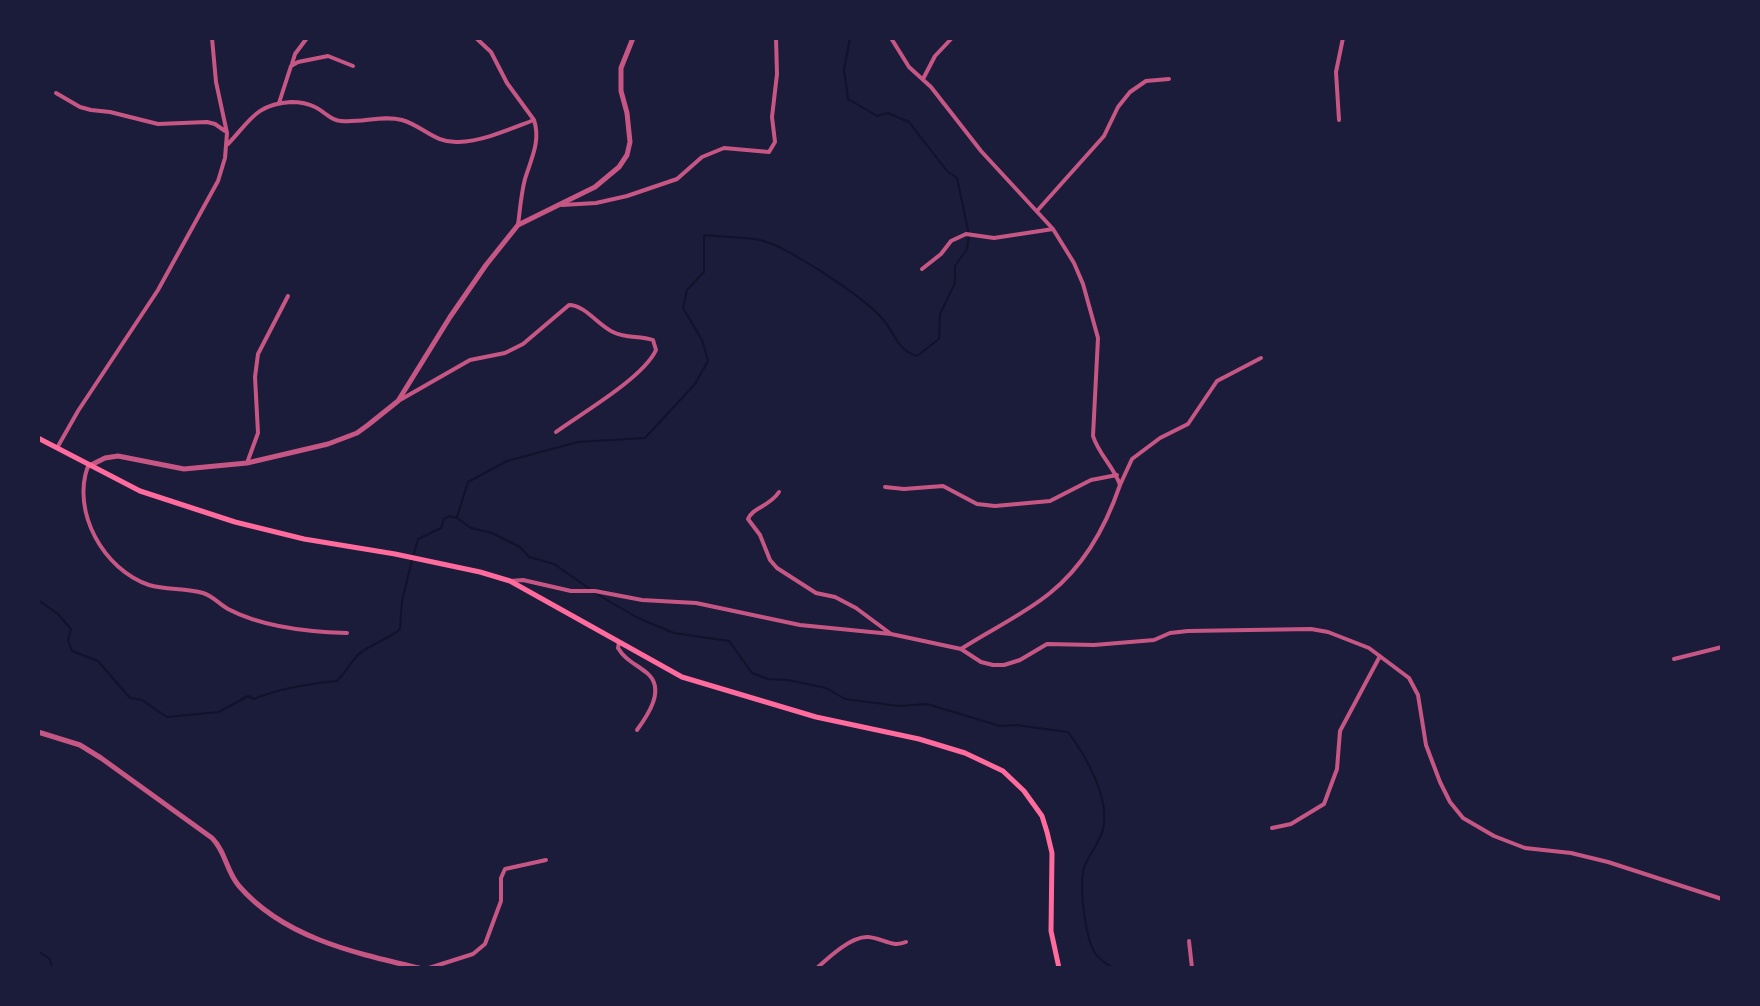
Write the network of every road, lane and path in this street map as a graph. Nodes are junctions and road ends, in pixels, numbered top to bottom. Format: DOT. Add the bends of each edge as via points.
graph roads {
  1 [pos="212,38"];
  2 [pos="307,38"];
  3 [pos="476,38"];
  4 [pos="633,38"];
  5 [pos="776,38"];
  6 [pos="891,38"];
  7 [pos="952,38"];
  8 [pos="1343,38"];
  9 [pos="291,66"];
  10 [pos="353,66"];
  11 [pos="923,79"];
  12 [pos="1169,79"];
  13 [pos="56,93"];
  14 [pos="279,103"];
  15 [pos="534,120"];
  16 [pos="1339,120"];
  17 [pos="227,133"];
  18 [pos="227,146"];
  19 [pos="562,205"];
  20 [pos="1037,211"];
  21 [pos="518,225"];
  22 [pos="1053,229"];
  23 [pos="922,269"];
  24 [pos="288,296"];
  25 [pos="1261,358"];
  26 [pos="398,401"];
  27 [pos="556,432"];
  28 [pos="38,438"];
  29 [pos="57,448"];
  30 [pos="247,463"];
  31 [pos="88,466"];
  32 [pos="1117,475"];
  33 [pos="1120,485"];
  34 [pos="885,487"];
  35 [pos="779,492"];
  36 [pos="510,581"];
  37 [pos="347,633"];
  38 [pos="891,634"];
  39 [pos="619,642"];
  40 [pos="1722,647"];
  41 [pos="961,649"];
  42 [pos="1380,656"];
  43 [pos="1674,659"];
  44 [pos="637,730"];
  45 [pos="38,732"];
  46 [pos="1272,828"];
  47 [pos="546,860"];
  48 [pos="1722,899"];
  49 [pos="1189,941"];
  50 [pos="906,942"];
  51 [pos="419,968"];
  52 [pos="429,968"];
  53 [pos="817,968"];
  54 [pos="1059,968"];
  55 [pos="1192,968"];
  1 -- 17 [label="street"];
  2 -- 9 [label="street"];
  3 -- 15 [label="street" via="491,52"];
  4 -- 19 [label="street" via="621,68 627,155 610,176"];
  5 -- 19 [label="street" via="775,142 769,152 724,148 702,157 677,179 609,201"];
  6 -- 11 [label="street"];
  7 -- 11 [label="street"];
  8 -- 16 [label="street" via="1336,72"];
  9 -- 10 [label="street" via="322,55"];
  9 -- 14 [label="street"];
  11 -- 20 [label="street"];
  12 -- 20 [label="street" via="1146,81 1130,92 1104,136"];
  13 -- 17 [label="street" via="91,110 158,124 207,122"];
  14 -- 15 [label="street" via="303,102 337,121 402,120 433,138 459,142"];
  14 -- 18 [label="street" via="245,122"];
  15 -- 21 [label="street" via="536,148"];
  17 -- 18 [label="street"];
  18 -- 29 [label="street" via="218,181 158,290"];
  19 -- 21 [label="street"];
  20 -- 22 [label="street"];
  21 -- 26 [label="street" via="450,317"];
  22 -- 23 [label="street" via="994,238 966,234"];
  22 -- 32 [label="street" via="1083,284 1095,325 1099,350 1093,436"];
  24 -- 30 [label="street" via="258,354 258,433"];
  25 -- 33 [label="street" via="1217,381 1188,424 1132,459"];
  26 -- 27 [label="street" via="470,360 523,344 569,305 619,335 653,340 654,355 643,367"];
  26 -- 30 [label="street" via="344,439"];
  28 -- 29 [label="main road"];
  29 -- 31 [label="main road"];
  30 -- 31 [label="street" via="184,469 118,456"];
  31 -- 36 [label="main road" via="140,491 268,531"];
  31 -- 37 [label="street" via="88,521 123,571 153,586 205,593 229,609 277,625"];
  32 -- 33 [label="street"];
  32 -- 34 [label="street" via="1091,480 1050,501 995,506 977,504 943,486"];
  33 -- 41 [label="street" via="1096,541 1067,578"];
  35 -- 38 [label="street" via="748,519 770,560 794,580 856,608"];
  36 -- 38 [label="street"];
  36 -- 39 [label="main road"];
  38 -- 41 [label="street"];
  39 -- 44 [label="street" via="623,656 654,683 654,704"];
  39 -- 54 [label="main road" via="682,677 816,717 919,739 1003,771 1024,791 1047,832 1053,862 1051,931"];
  40 -- 43 [label="street"];
  41 -- 42 [label="street" via="981,662 1004,665 1056,643 1094,645 1154,640 1170,633 1311,629"];
  42 -- 46 [label="street" via="1340,731 1337,769 1324,804 1291,824"];
  42 -- 48 [label="street" via="1415,686 1432,760 1463,818 1525,848 1608,862"];
  45 -- 51 [label="street" via="80,745 212,838 239,886 286,923 357,954"];
  47 -- 52 [label="street" via="505,869 501,901 485,944 473,954"];
  49 -- 55 [label="street"];
  50 -- 53 [label="street" via="891,945 861,938"];
}
